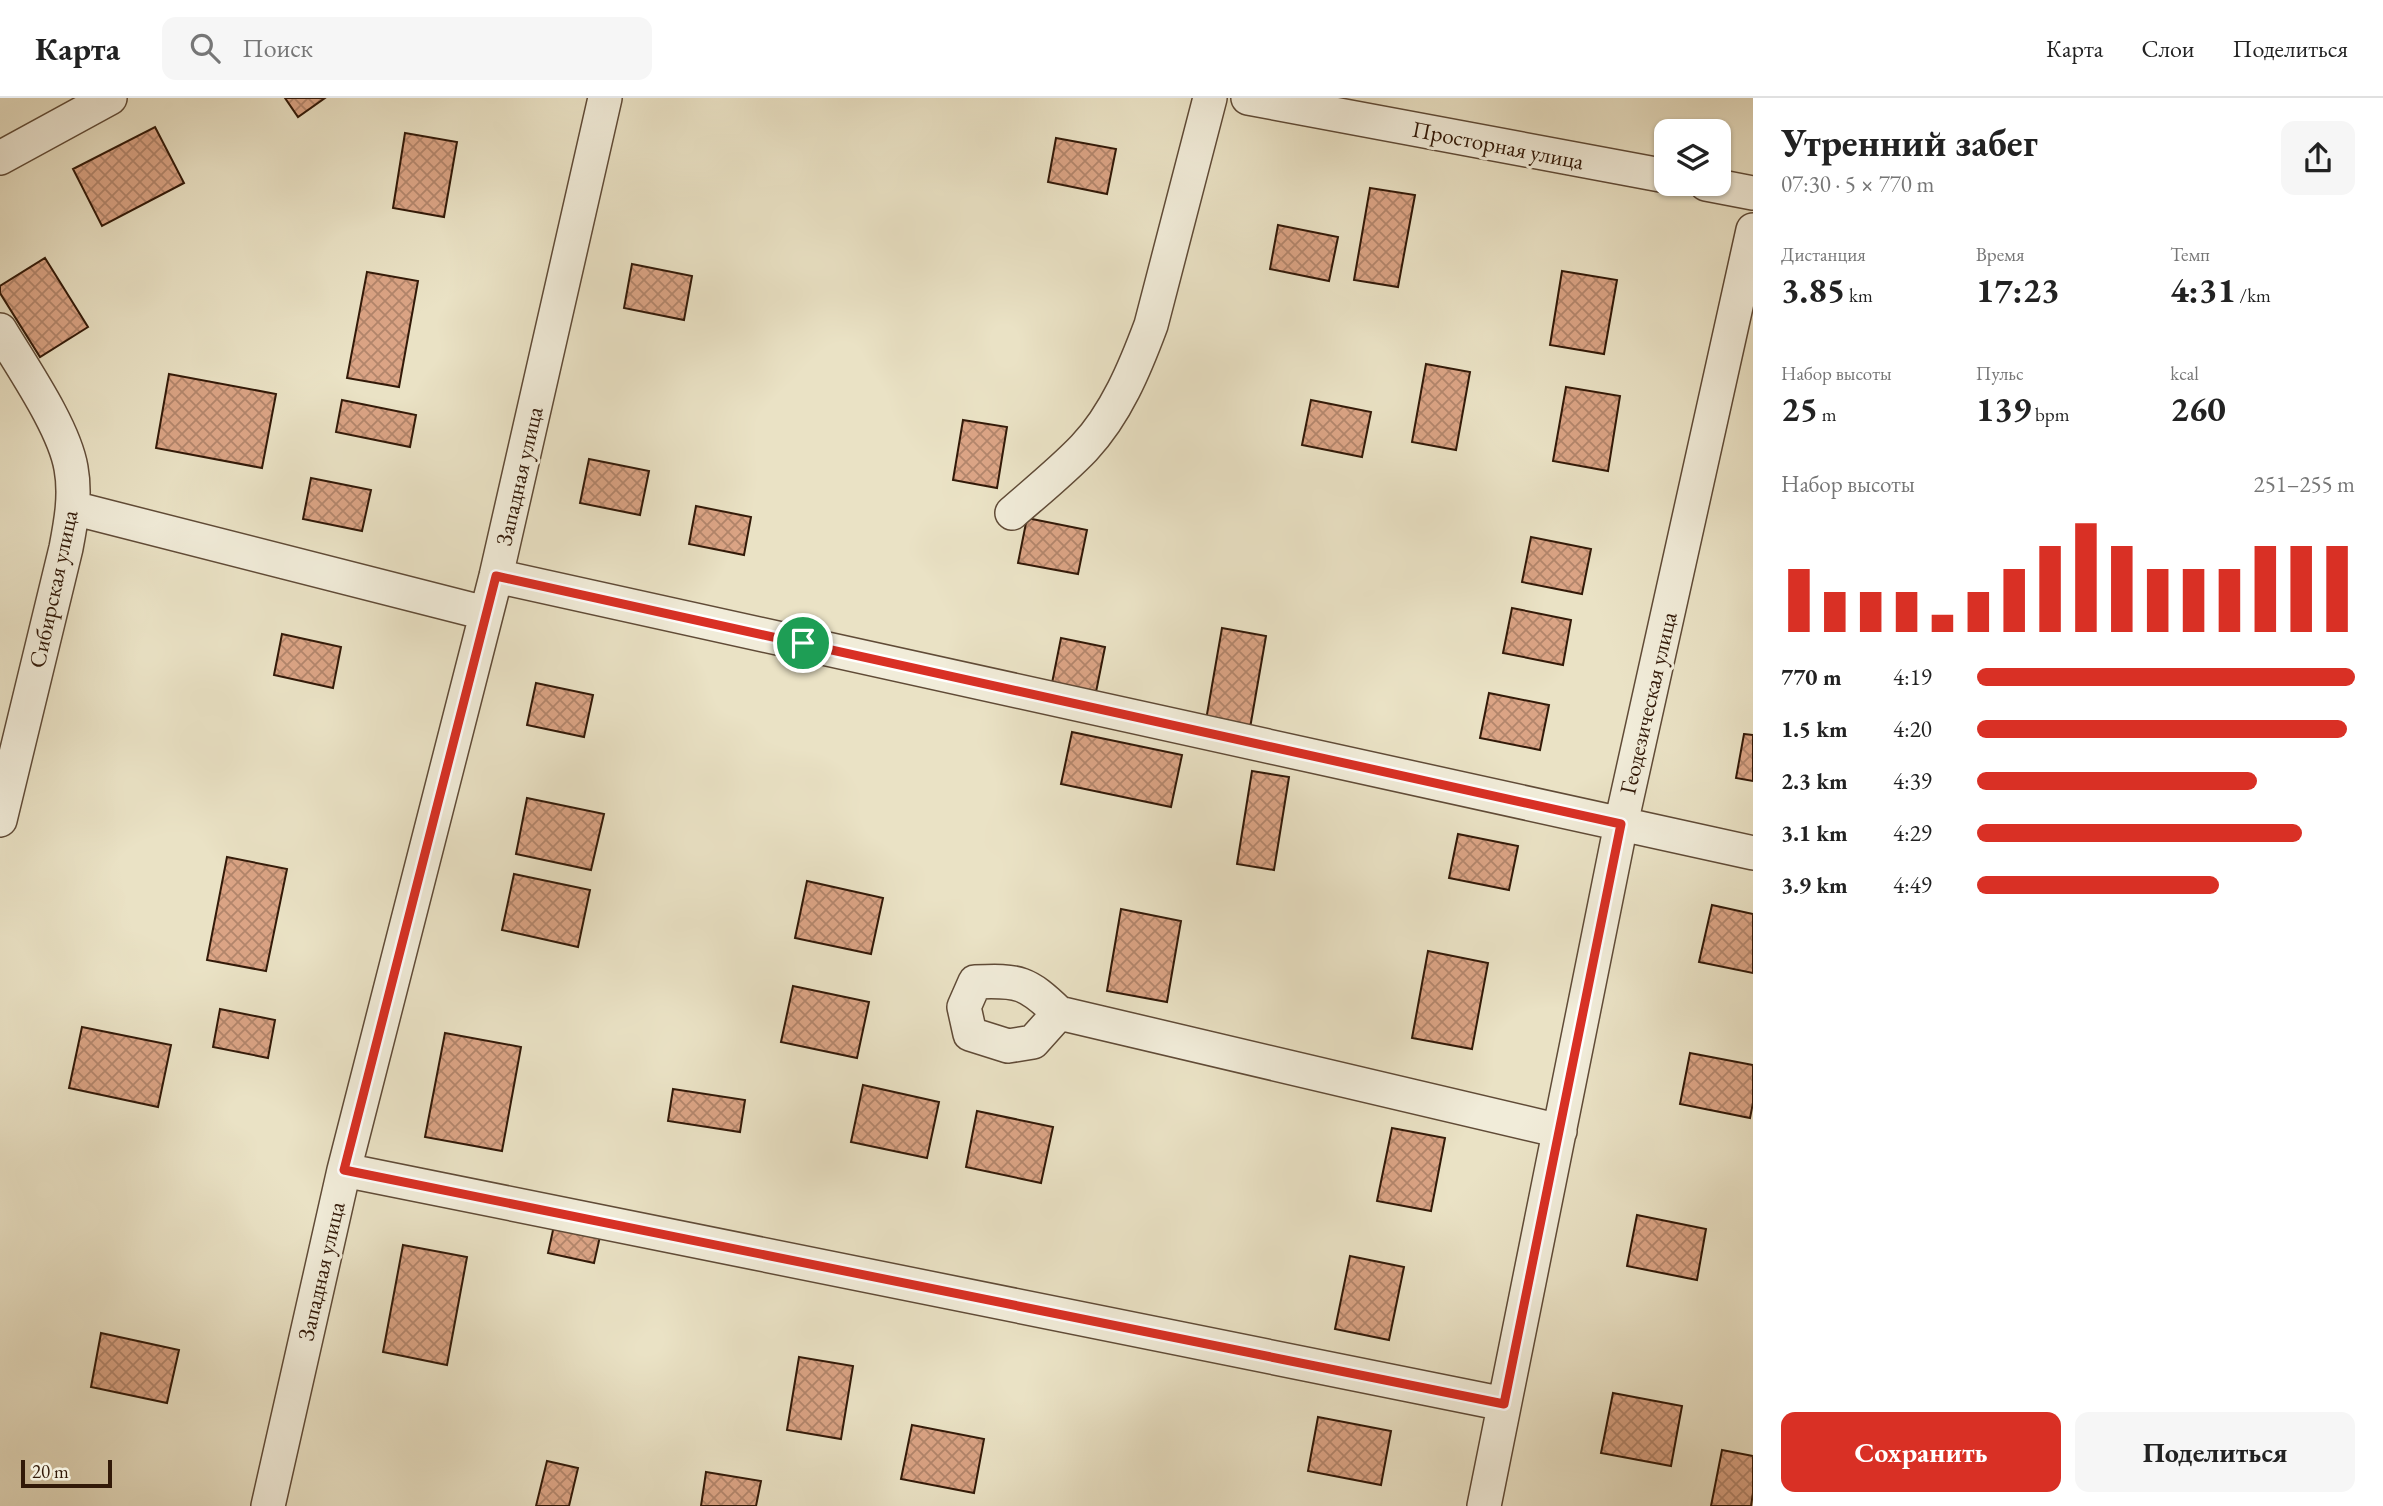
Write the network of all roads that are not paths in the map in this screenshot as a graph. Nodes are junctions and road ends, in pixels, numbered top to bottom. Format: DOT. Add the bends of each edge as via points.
graph roads {
  1 [pos="110,98"];
  2 [pos="604,98"];
  3 [pos="1210,98"];
  4 [pos="1248,98"];
  5 [pos="0,158"];
  6 [pos="1654,174"];
  7 [pos="1731,189"];
  8 [pos="1753,193"];
  9 [pos="1753,230"];
  10 [pos="0,330"];
  11 [pos="73,508"];
  12 [pos="1012,513"];
  13 [pos="496,576"];
  14 [pos="485,613"];
  15 [pos="0,820"];
  16 [pos="1621,824"];
  17 [pos="1753,853"];
  18 [pos="1059,1013"];
  19 [pos="1560,1131"];
  20 [pos="344,1170"];
  21 [pos="1504,1404"];
  22 [pos="268,1506"];
  23 [pos="1484,1506"];
  1 -- 5 [label="street"];
  2 -- 13 [label="street, Западная улица"];
  3 -- 12 [label="street" via="1138,361 1117,402 1085,446"];
  4 -- 6 [label="street, Просторная улица"];
  7 -- 8 [label="street"];
  9 -- 16 [label="street, Геодезическая улица"];
  10 -- 11 [label="street, Сибирская улица" via="60,433 71,468"];
  11 -- 14 [label="street"];
  11 -- 15 [label="street, Сибирская улица"];
  13 -- 14 [label="street, Западная улица"];
  13 -- 16 [label="street"];
  14 -- 20 [label="street, Западная улица"];
  16 -- 17 [label="street"];
  16 -- 19 [label="street, Геодезическая улица"];
  18 -- 19 [label="street"];
  19 -- 21 [label="street, Геодезическая улица"];
  20 -- 21 [label="street"];
  20 -- 22 [label="street, Западная улица"];
  21 -- 23 [label="street, Геодезическая улица"];
}
